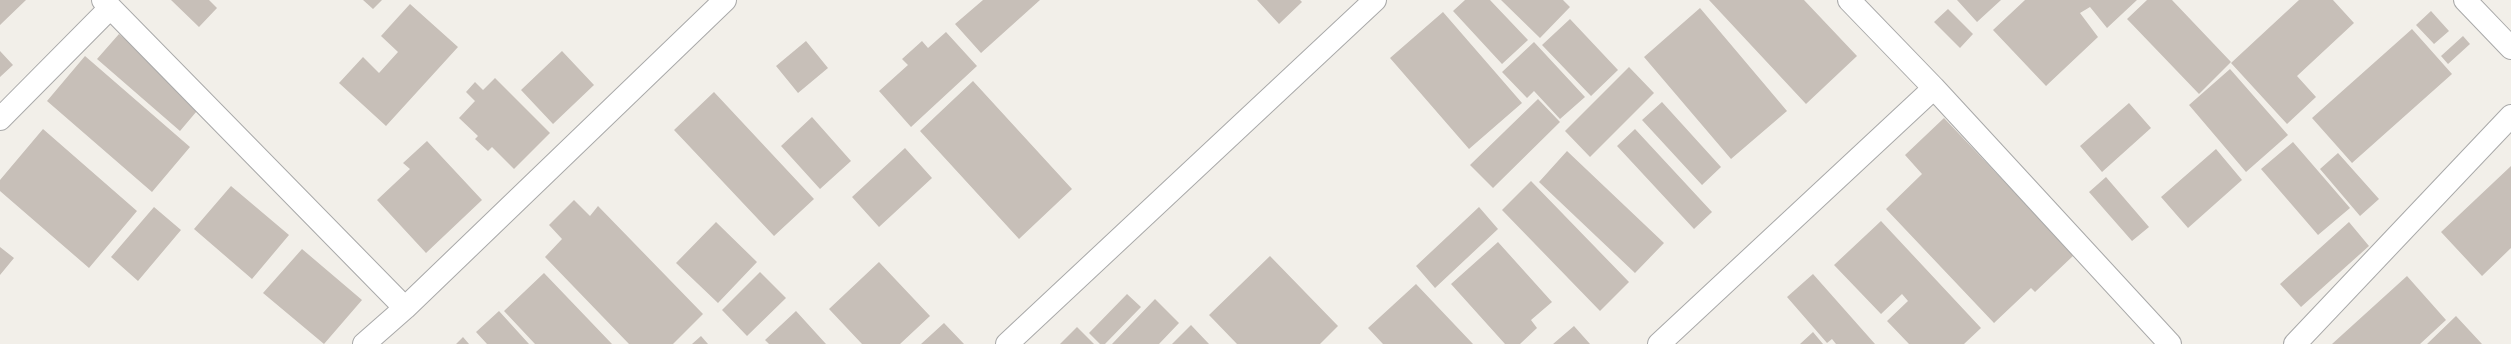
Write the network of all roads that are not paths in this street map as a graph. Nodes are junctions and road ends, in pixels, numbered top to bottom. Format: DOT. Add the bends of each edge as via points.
graph roads {
  1 [pos="1375,0"];
  2 [pos="1849,0"];
  3 [pos="2465,0"];
  4 [pos="721,1"];
  5 [pos="106,4"];
  6 [pos="2511,48"];
  7 [pos="1934,88"];
  8 [pos="2511,116"];
  9 [pos="0,118"];
  10 [pos="405,308"];
  11 [pos="364,344"];
  12 [pos="1007,344"];
  13 [pos="1659,344"];
  14 [pos="2170,344"];
  15 [pos="2295,344"];
  1 -- 12 [label="street"];
  2 -- 7 [label="street"];
  3 -- 6 [label="street"];
  4 -- 10 [label="street"];
  5 -- 9 [label="street"];
  5 -- 10 [label="street"];
  7 -- 13 [label="street"];
  7 -- 14 [label="street"];
  8 -- 15 [label="street"];
  10 -- 11 [label="street"];
}
